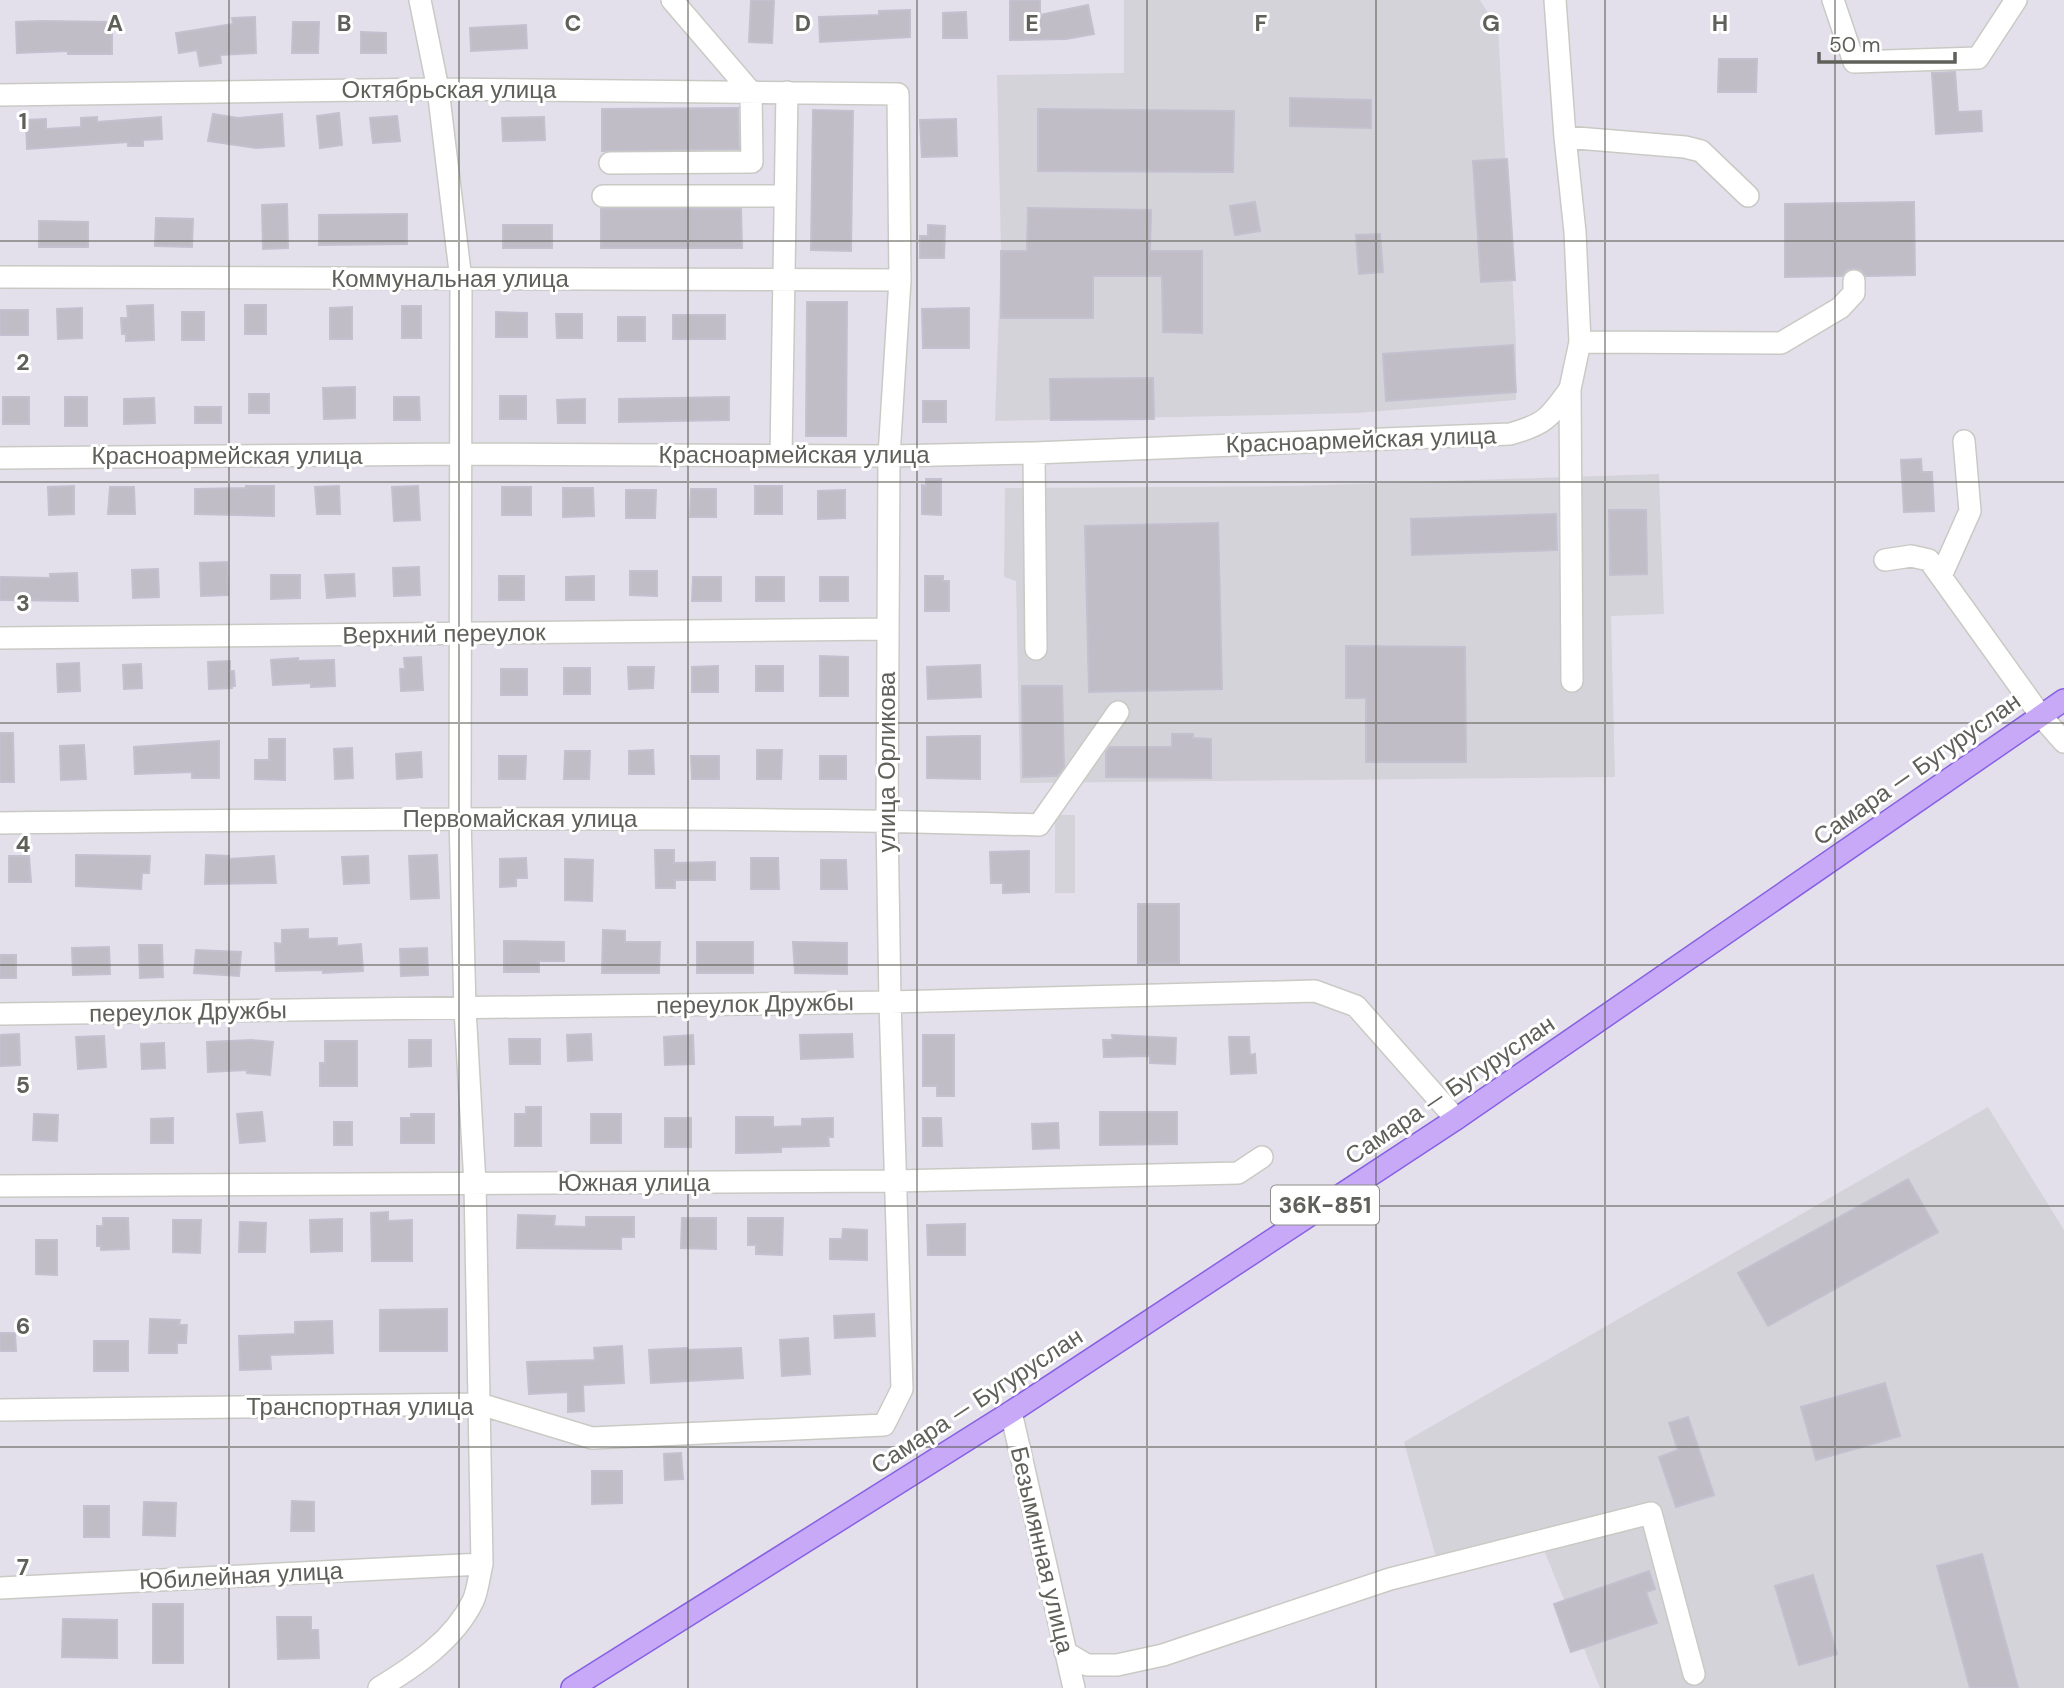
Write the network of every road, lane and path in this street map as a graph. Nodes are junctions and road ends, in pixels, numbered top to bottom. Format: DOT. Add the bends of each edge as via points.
graph roads {
  1 [pos="420,0"];
  2 [pos="672,0"];
  3 [pos="1555,0"];
  4 [pos="1833,0"];
  5 [pos="2016,0"];
  6 [pos="438,89"];
  7 [pos="751,92"];
  8 [pos="787,92"];
  9 [pos="898,94"];
  10 [pos="0,95"];
  11 [pos="1565,137"];
  12 [pos="610,163"];
  13 [pos="1748,196"];
  14 [pos="603,197"];
  15 [pos="785,197"];
  16 [pos="0,277"];
  17 [pos="461,280"];
  18 [pos="784,280"];
  19 [pos="900,280"];
  20 [pos="1854,281"];
  21 [pos="1580,342"];
  22 [pos="1570,389"];
  23 [pos="1964,441"];
  24 [pos="1034,453"];
  25 [pos="459,454"];
  26 [pos="781,455"];
  27 [pos="890,456"];
  28 [pos="0,458"];
  29 [pos="1885,560"];
  30 [pos="1941,576"];
  31 [pos="888,629"];
  32 [pos="460,634"];
  33 [pos="0,638"];
  34 [pos="1036,649"];
  35 [pos="1572,681"];
  36 [pos="2064,700"];
  37 [pos="1118,712"];
  38 [pos="2041,716"];
  39 [pos="2064,742"];
  40 [pos="460,818"];
  41 [pos="887,821"];
  42 [pos="0,822"];
  43 [pos="890,1002"];
  44 [pos="465,1009"];
  45 [pos="0,1014"];
  46 [pos="1456,1119"];
  47 [pos="1262,1157"];
  48 [pos="895,1181"];
  49 [pos="475,1184"];
  50 [pos="0,1186"];
  51 [pos="480,1404"];
  52 [pos="0,1410"];
  53 [pos="1011,1412"];
  54 [pos="884,1425"];
  55 [pos="482,1564"];
  56 [pos="0,1588"];
  57 [pos="1065,1652"];
  58 [pos="1694,1674"];
  59 [pos="379,1688"];
  60 [pos="572,1688"];
  61 [pos="1074,1688"];
  1 -- 6 [label="street"];
  2 -- 7 [label="street"];
  3 -- 11 [label="street"];
  4 -- 5 [label="street" via="1854,62 1979,58"];
  6 -- 7 [label="street, Октябрьская улица"];
  6 -- 10 [label="street, Октябрьская улица"];
  6 -- 17 [label="street"];
  7 -- 8 [label="street, Октябрьская улица"];
  7 -- 12 [label="street" via="751,162"];
  8 -- 9 [label="street, Октябрьская улица"];
  8 -- 15 [label="street"];
  9 -- 19 [label="street, улица Орликова"];
  11 -- 13 [label="street" via="1701,151"];
  11 -- 21 [label="street" via="1576,232"];
  14 -- 15 [label="street"];
  15 -- 18 [label="street"];
  16 -- 17 [label="street, Коммунальная улица"];
  17 -- 18 [label="street, Коммунальная улица"];
  17 -- 25 [label="street"];
  18 -- 19 [label="street, Коммунальная улица"];
  18 -- 26 [label="street"];
  19 -- 27 [label="street, улица Орликова"];
  20 -- 21 [label="street" via="1854,293 1840,309 1781,343"];
  21 -- 22 [label="street"];
  22 -- 24 [label="street, Красноармейская улица" via="1536,427 1510,434"];
  22 -- 35 [label="street"];
  23 -- 30 [label="street" via="1970,511"];
  24 -- 27 [label="street, Красноармейская улица"];
  24 -- 34 [label="street"];
  25 -- 26 [label="street, Красноармейская улица"];
  25 -- 28 [label="street, Красноармейская улица"];
  25 -- 32 [label="street"];
  26 -- 27 [label="street, Красноармейская улица"];
  27 -- 31 [label="street, улица Орликова"];
  29 -- 30 [label="street" via="1910,556 1929,560"];
  30 -- 38 [label="street"];
  31 -- 32 [label="street, Верхний переулок"];
  31 -- 41 [label="street, улица Орликова"];
  32 -- 33 [label="street, Верхний переулок"];
  32 -- 40 [label="street"];
  36 -- 38 [label="main road, Самара — Бугуруслан / 36К-851"];
  37 -- 41 [label="street, Первомайская улица" via="1040,825"];
  38 -- 39 [label="street"];
  38 -- 46 [label="main road, Самара — Бугуруслан / 36К-851"];
  40 -- 41 [label="street, Первомайская улица"];
  40 -- 42 [label="street, Первомайская улица"];
  40 -- 44 [label="street"];
  41 -- 43 [label="street, улица Орликова"];
  43 -- 44 [label="street, переулок Дружбы"];
  43 -- 46 [label="street, переулок Дружбы" via="1315,991 1356,1006"];
  43 -- 48 [label="street, улица Орликова"];
  44 -- 45 [label="street, переулок Дружбы"];
  44 -- 49 [label="street"];
  46 -- 53 [label="main road, Самара — Бугуруслан / 36К-851"];
  47 -- 48 [label="street, Южная улица" via="1238,1173"];
  48 -- 49 [label="street, Южная улица"];
  48 -- 54 [label="street, улица Орликова" via="902,1389"];
  49 -- 50 [label="street, Южная улица"];
  49 -- 51 [label="street"];
  51 -- 52 [label="street, Транспортная улица"];
  51 -- 54 [label="street, Транспортная улица" via="592,1438"];
  51 -- 55 [label="street"];
  53 -- 57 [label="street, Безымянная улица"];
  53 -- 60 [label="main road, Самара — Бугуруслан / 36К-851"];
  55 -- 56 [label="street, Юбилейная улица"];
  55 -- 59 [label="street" via="473,1600 453,1632 406,1672"];
  57 -- 58 [label="street" via="1087,1665 1117,1665 1163,1655 1390,1580 1651,1513"];
  57 -- 61 [label="street, Безымянная улица"];
}
